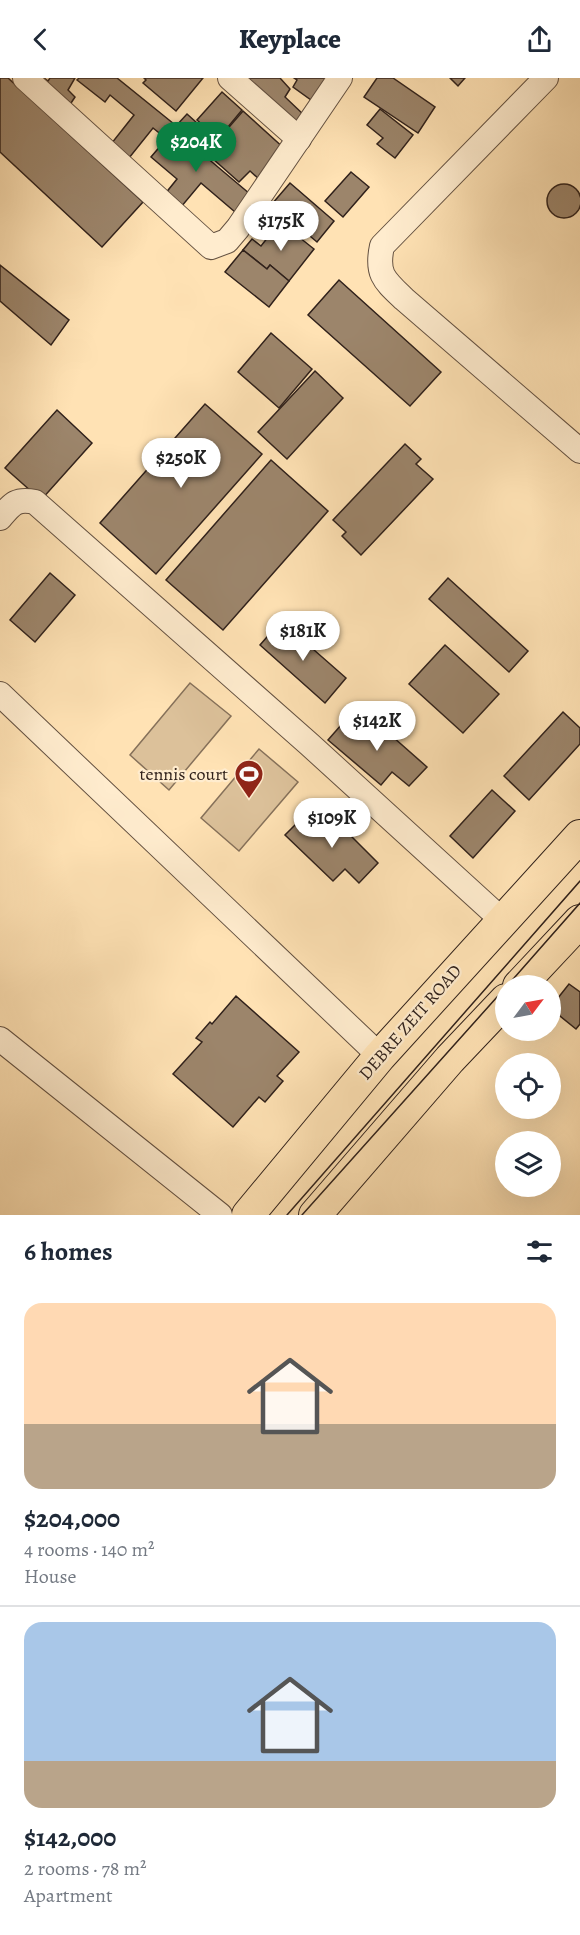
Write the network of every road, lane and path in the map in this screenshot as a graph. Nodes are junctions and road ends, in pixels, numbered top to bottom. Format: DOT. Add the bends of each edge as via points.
graph roads {
  1 [pos="25,78"];
  2 [pos="230,78"];
  3 [pos="340,78"];
  4 [pos="546,78"];
  5 [pos="299,139"];
  6 [pos="580,451"];
  7 [pos="0,518"];
  8 [pos="0,694"];
  9 [pos="580,836"];
  10 [pos="501,920"];
  11 [pos="580,921"];
  12 [pos="529,975"];
  13 [pos="495,1011"];
  14 [pos="0,1039"];
  15 [pos="380,1056"];
  16 [pos="327,1211"];
  17 [pos="220,1215"];
  18 [pos="248,1215"];
  1 -- 5 [label="street" via="211,247 227,241 238,228"];
  2 -- 5 [label="street"];
  3 -- 5 [label="street"];
  4 -- 6 [label="street" via="382,246 378,264 387,282 404,299"];
  7 -- 10 [label="street" via="12,504 23,500 35,502"];
  8 -- 15 [label="street"];
  9 -- 10 [label="main road, DEBRE ZEIT ROAD"];
  10 -- 15 [label="main road, DEBRE ZEIT ROAD"];
  11 -- 12 [label="main road"];
  13 -- 16 [label="main road" via="450,1059"];
  14 -- 17 [label="street"];
  15 -- 18 [label="main road, DEBRE ZEIT ROAD"];
}
